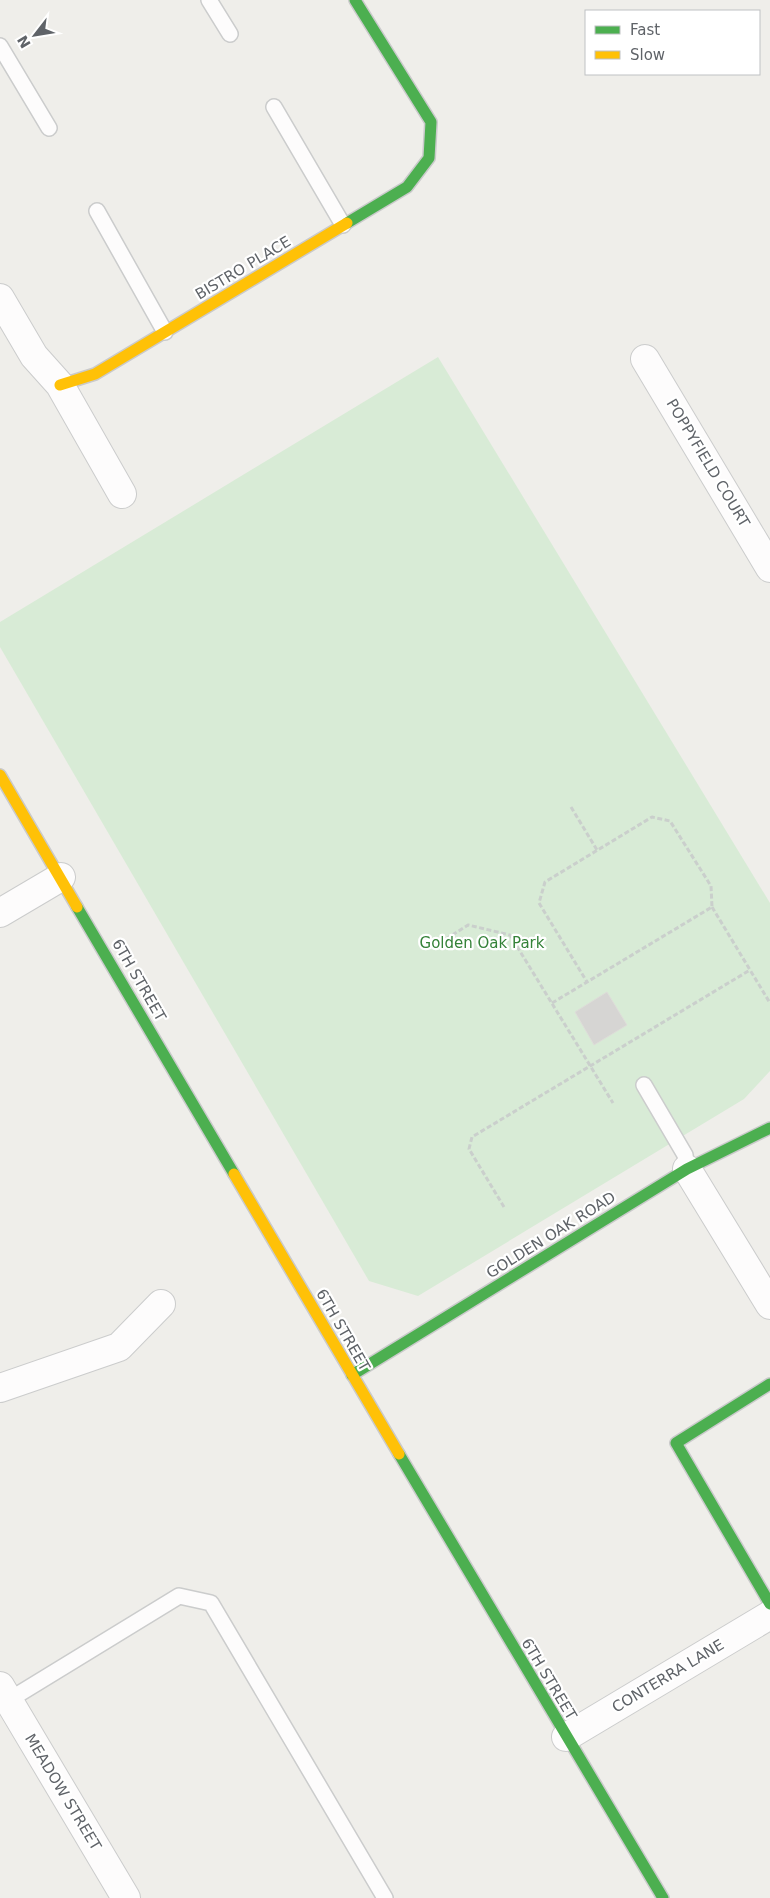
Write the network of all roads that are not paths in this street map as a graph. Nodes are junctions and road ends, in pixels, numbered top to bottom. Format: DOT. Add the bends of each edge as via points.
graph roads {
  1 [pos="209,0"];
  2 [pos="356,0"];
  3 [pos="230,34"];
  4 [pos="0,46"];
  5 [pos="274,107"];
  6 [pos="49,128"];
  7 [pos="97,212"];
  8 [pos="343,225"];
  9 [pos="0,298"];
  10 [pos="165,332"];
  11 [pos="645,359"];
  12 [pos="60,384"];
  13 [pos="122,494"];
  14 [pos="770,568"];
  15 [pos="0,775"];
  16 [pos="61,876"];
  17 [pos="0,913"];
  18 [pos="644,1085"];
  19 [pos="770,1128"];
  20 [pos="687,1169"];
  21 [pos="161,1304"];
  22 [pos="770,1305"];
  23 [pos="352,1375"];
  24 [pos="770,1384"];
  25 [pos="0,1388"];
  26 [pos="770,1604"];
  27 [pos="770,1615"];
  28 [pos="4,1693"];
  29 [pos="566,1737"];
  30 [pos="126,1898"];
  31 [pos="385,1898"];
  32 [pos="663,1898"];
  1 -- 3 [label="lane"];
  2 -- 8 [label="street, BISTRO PLACE" via="431,122 429,158 407,187"];
  4 -- 6 [label="lane"];
  5 -- 8 [label="lane"];
  7 -- 10 [label="lane"];
  8 -- 10 [label="street, BISTRO PLACE"];
  9 -- 12 [label="street" via="34,356"];
  10 -- 12 [label="street, BISTRO PLACE" via="95,374"];
  11 -- 14 [label="street, POPPYFIELD COURT"];
  12 -- 13 [label="street"];
  15 -- 16 [label="street, 6TH STREET"];
  16 -- 17 [label="street"];
  16 -- 23 [label="street, 6TH STREET"];
  18 -- 20 [label="lane" via="685,1155"];
  19 -- 20 [label="street, GOLDEN OAK ROAD"];
  20 -- 22 [label="street"];
  20 -- 23 [label="street, GOLDEN OAK ROAD"];
  21 -- 25 [label="street" via="119,1347"];
  23 -- 29 [label="street, 6TH STREET"];
  24 -- 26 [label="street" via="676,1443"];
  27 -- 29 [label="street, CONTERRA LANE"];
  28 -- 30 [label="street, MEADOW STREET"];
  28 -- 31 [label="lane" via="179,1596 211,1603"];
  29 -- 32 [label="street, 6TH STREET"];
}
